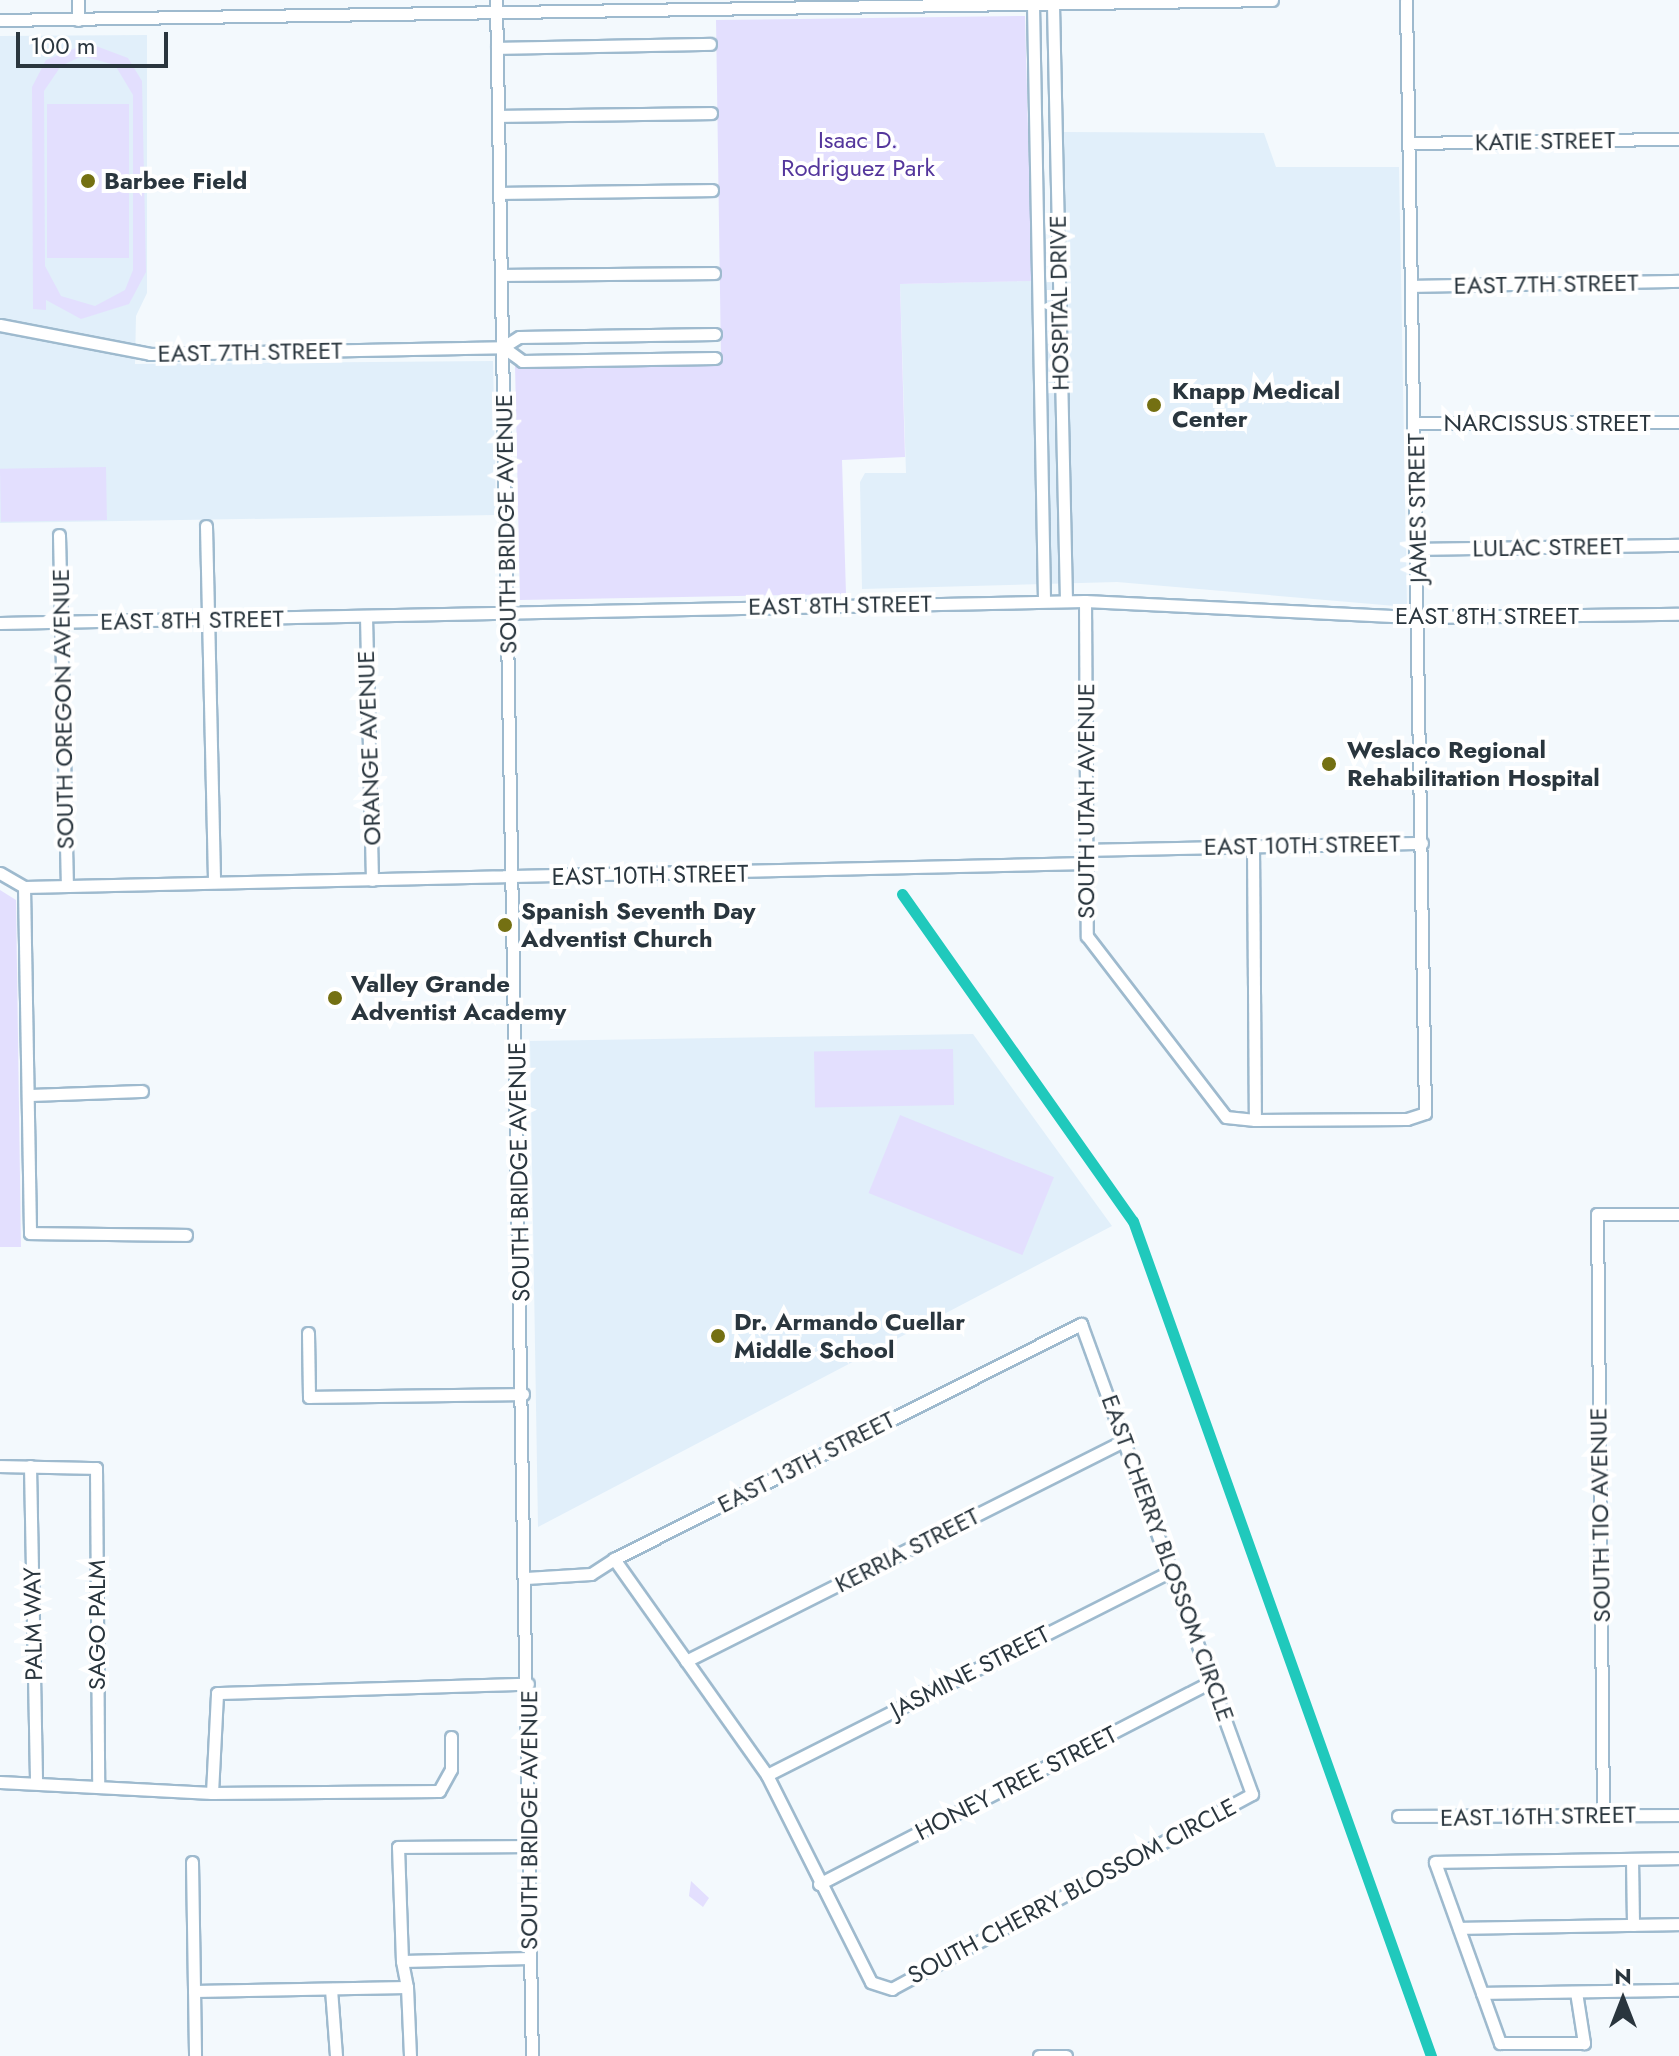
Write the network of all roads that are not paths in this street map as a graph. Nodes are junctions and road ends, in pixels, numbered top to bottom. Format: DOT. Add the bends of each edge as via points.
graph roads {
  1 [pos="78,0"];
  2 [pos="1272,0"];
  3 [pos="1406,0"];
  4 [pos="1100,2"];
  5 [pos="1033,5"];
  6 [pos="1053,5"];
  7 [pos="496,6"];
  8 [pos="0,20"];
  9 [pos="78,20"];
  10 [pos="710,44"];
  11 [pos="497,48"];
  12 [pos="711,113"];
  13 [pos="499,116"];
  14 [pos="1679,139"];
  15 [pos="1411,143"];
  16 [pos="712,190"];
  17 [pos="501,193"];
  18 [pos="714,273"];
  19 [pos="503,275"];
  20 [pos="1679,281"];
  21 [pos="1413,286"];
  22 [pos="0,325"];
  23 [pos="715,334"];
  24 [pos="503,347"];
  25 [pos="715,358"];
  26 [pos="1679,422"];
  27 [pos="1416,423"];
  28 [pos="206,526"];
  29 [pos="59,535"];
  30 [pos="1679,545"];
  31 [pos="1417,549"];
  32 [pos="1044,601"];
  33 [pos="1066,601"];
  34 [pos="1085,601"];
  35 [pos="508,612"];
  36 [pos="1679,614"];
  37 [pos="366,616"];
  38 [pos="1418,617"];
  39 [pos="207,619"];
  40 [pos="0,623"];
  41 [pos="61,623"];
  42 [pos="1422,843"];
  43 [pos="1253,846"];
  44 [pos="1087,850"];
  45 [pos="1087,863"];
  46 [pos="0,873"];
  47 [pos="514,878"];
  48 [pos="372,880"];
  49 [pos="214,882"];
  50 [pos="67,884"];
  51 [pos="24,887"];
  52 [pos="142,1091"];
  53 [pos="29,1095"];
  54 [pos="1255,1120"];
  55 [pos="1679,1214"];
  56 [pos="186,1235"];
  57 [pos="1081,1324"];
  58 [pos="308,1333"];
  59 [pos="523,1394"];
  60 [pos="1127,1439"];
  61 [pos="0,1466"];
  62 [pos="30,1466"];
  63 [pos="614,1559"];
  64 [pos="1173,1570"];
  65 [pos="526,1578"];
  66 [pos="686,1661"];
  67 [pos="1212,1681"];
  68 [pos="528,1684"];
  69 [pos="451,1737"];
  70 [pos="767,1775"];
  71 [pos="0,1782"];
  72 [pos="36,1782"];
  73 [pos="98,1782"];
  74 [pos="212,1793"];
  75 [pos="1252,1794"];
  76 [pos="1679,1815"];
  77 [pos="1398,1816"];
  78 [pos="1603,1816"];
  79 [pos="530,1846"];
  80 [pos="1679,1858"];
  81 [pos="1632,1859"];
  82 [pos="192,1862"];
  83 [pos="819,1884"];
  84 [pos="1679,1924"];
  85 [pos="1633,1925"];
  86 [pos="1459,1928"];
  87 [pos="530,1958"];
  88 [pos="402,1961"];
  89 [pos="407,1987"];
  90 [pos="331,1989"];
  91 [pos="1679,1990"];
  92 [pos="194,1991"];
  93 [pos="1576,1992"];
  94 [pos="1482,1993"];
  95 [pos="195,2056"];
  96 [pos="336,2056"];
  97 [pos="410,2056"];
  98 [pos="532,2056"];
  99 [pos="1039,2056"];
  100 [pos="1066,2056"];
  1 -- 9 [label="street"];
  2 -- 4 [label="street"];
  3 -- 15 [label="street, JAMES STREET"];
  4 -- 6 [label="street"];
  5 -- 6 [label="street"];
  5 -- 7 [label="street"];
  5 -- 32 [label="street, HOSPITAL DRIVE"];
  6 -- 33 [label="street, HOSPITAL DRIVE"];
  7 -- 9 [label="street"];
  7 -- 11 [label="street, SOUTH BRIDGE AVENUE"];
  8 -- 9 [label="street"];
  10 -- 11 [label="street"];
  11 -- 13 [label="street, SOUTH BRIDGE AVENUE"];
  12 -- 13 [label="street"];
  13 -- 17 [label="street, SOUTH BRIDGE AVENUE"];
  14 -- 15 [label="street, KATIE STREET"];
  15 -- 21 [label="street, JAMES STREET"];
  16 -- 17 [label="street"];
  17 -- 19 [label="street, SOUTH BRIDGE AVENUE"];
  18 -- 19 [label="street"];
  19 -- 24 [label="street, SOUTH BRIDGE AVENUE"];
  20 -- 21 [label="street, EAST 7TH STREET"];
  21 -- 27 [label="street, JAMES STREET"];
  22 -- 24 [label="street, EAST 7TH STREET" via="150,354"];
  23 -- 24 [label="street, EAST 7TH STREET" via="519,337"];
  24 -- 25 [label="street, EAST 7TH STREET" via="522,361"];
  24 -- 35 [label="street, SOUTH BRIDGE AVENUE"];
  26 -- 27 [label="street, NARCISSUS STREET"];
  27 -- 31 [label="street, JAMES STREET"];
  28 -- 39 [label="street"];
  29 -- 41 [label="street, SOUTH OREGON AVENUE"];
  30 -- 31 [label="street, LULAC STREET"];
  31 -- 38 [label="street, JAMES STREET"];
  32 -- 33 [label="street, EAST 8TH STREET"];
  32 -- 35 [label="street, EAST 8TH STREET"];
  33 -- 34 [label="street, EAST 8TH STREET"];
  34 -- 38 [label="street, EAST 8TH STREET"];
  34 -- 44 [label="street, SOUTH UTAH AVENUE"];
  35 -- 37 [label="street, EAST 8TH STREET"];
  35 -- 47 [label="street, SOUTH BRIDGE AVENUE"];
  36 -- 38 [label="street, EAST 8TH STREET"];
  37 -- 39 [label="street, EAST 8TH STREET"];
  37 -- 48 [label="street, ORANGE AVENUE"];
  38 -- 42 [label="street, JAMES STREET"];
  39 -- 41 [label="street, EAST 8TH STREET"];
  39 -- 49 [label="street"];
  40 -- 41 [label="street, EAST 8TH STREET"];
  41 -- 50 [label="street, SOUTH OREGON AVENUE"];
  42 -- 43 [label="street, EAST 10TH STREET"];
  42 -- 54 [label="street, JAMES STREET" via="1425,1113"];
  43 -- 44 [label="street, EAST 10TH STREET"];
  43 -- 54 [label="street"];
  44 -- 45 [label="street, SOUTH UTAH AVENUE"];
  45 -- 47 [label="street, EAST 10TH STREET" via="887,863 842,870"];
  45 -- 54 [label="street, SOUTH UTAH AVENUE" via="1087,936 1226,1117"];
  46 -- 51 [label="street"];
  47 -- 48 [label="street, EAST 10TH STREET"];
  47 -- 59 [label="street, SOUTH BRIDGE AVENUE"];
  48 -- 49 [label="street, EAST 10TH STREET"];
  49 -- 50 [label="street, EAST 10TH STREET"];
  50 -- 51 [label="street, EAST 10TH STREET"];
  51 -- 53 [label="street"];
  52 -- 53 [label="street"];
  53 -- 56 [label="street" via="30,1233"];
  55 -- 78 [label="street, SOUTH TIO AVENUE" via="1597,1214"];
  57 -- 60 [label="street, EAST CHERRY BLOSSOM CIRCLE"];
  57 -- 63 [label="street, EAST 13TH STREET"];
  58 -- 59 [label="street" via="309,1397"];
  59 -- 65 [label="street, SOUTH BRIDGE AVENUE"];
  60 -- 64 [label="street, EAST CHERRY BLOSSOM CIRCLE"];
  60 -- 66 [label="street, KERRIA STREET"];
  61 -- 62 [label="street"];
  62 -- 72 [label="street, PALM WAY"];
  62 -- 73 [label="street, SAGO PALM" via="96,1468"];
  63 -- 65 [label="street, EAST 13TH STREET" via="591,1574"];
  63 -- 66 [label="street"];
  64 -- 67 [label="street, EAST CHERRY BLOSSOM CIRCLE"];
  64 -- 70 [label="street, JASMINE STREET"];
  65 -- 68 [label="street, SOUTH BRIDGE AVENUE"];
  66 -- 70 [label="street"];
  67 -- 75 [label="street, EAST CHERRY BLOSSOM CIRCLE"];
  67 -- 83 [label="street, HONEY TREE STREET"];
  68 -- 74 [label="street" via="217,1693"];
  68 -- 79 [label="street, SOUTH BRIDGE AVENUE"];
  69 -- 74 [label="street" via="451,1769 439,1791"];
  70 -- 83 [label="street"];
  71 -- 72 [label="street"];
  72 -- 73 [label="street"];
  73 -- 74 [label="street"];
  75 -- 83 [label="street, SOUTH CHERRY BLOSSOM CIRCLE" via="892,1989 871,1982"];
  76 -- 78 [label="street, EAST 16TH STREET"];
  77 -- 78 [label="street, EAST 16TH STREET"];
  79 -- 87 [label="street, SOUTH BRIDGE AVENUE"];
  79 -- 88 [label="street" via="398,1847"];
  80 -- 81 [label="street"];
  81 -- 85 [label="street"];
  81 -- 86 [label="street" via="1435,1862"];
  82 -- 92 [label="street"];
  84 -- 85 [label="street"];
  85 -- 86 [label="street"];
  86 -- 94 [label="street"];
  87 -- 88 [label="street"];
  87 -- 98 [label="street, SOUTH BRIDGE AVENUE"];
  88 -- 89 [label="street"];
  89 -- 90 [label="street"];
  89 -- 97 [label="street"];
  90 -- 92 [label="street"];
  90 -- 96 [label="street"];
  91 -- 93 [label="street"];
  92 -- 95 [label="street"];
  93 -- 94 [label="street"];
  93 -- 94 [label="street" via="1584,2043 1500,2043"];
  99 -- 100 [label="street"];
}
